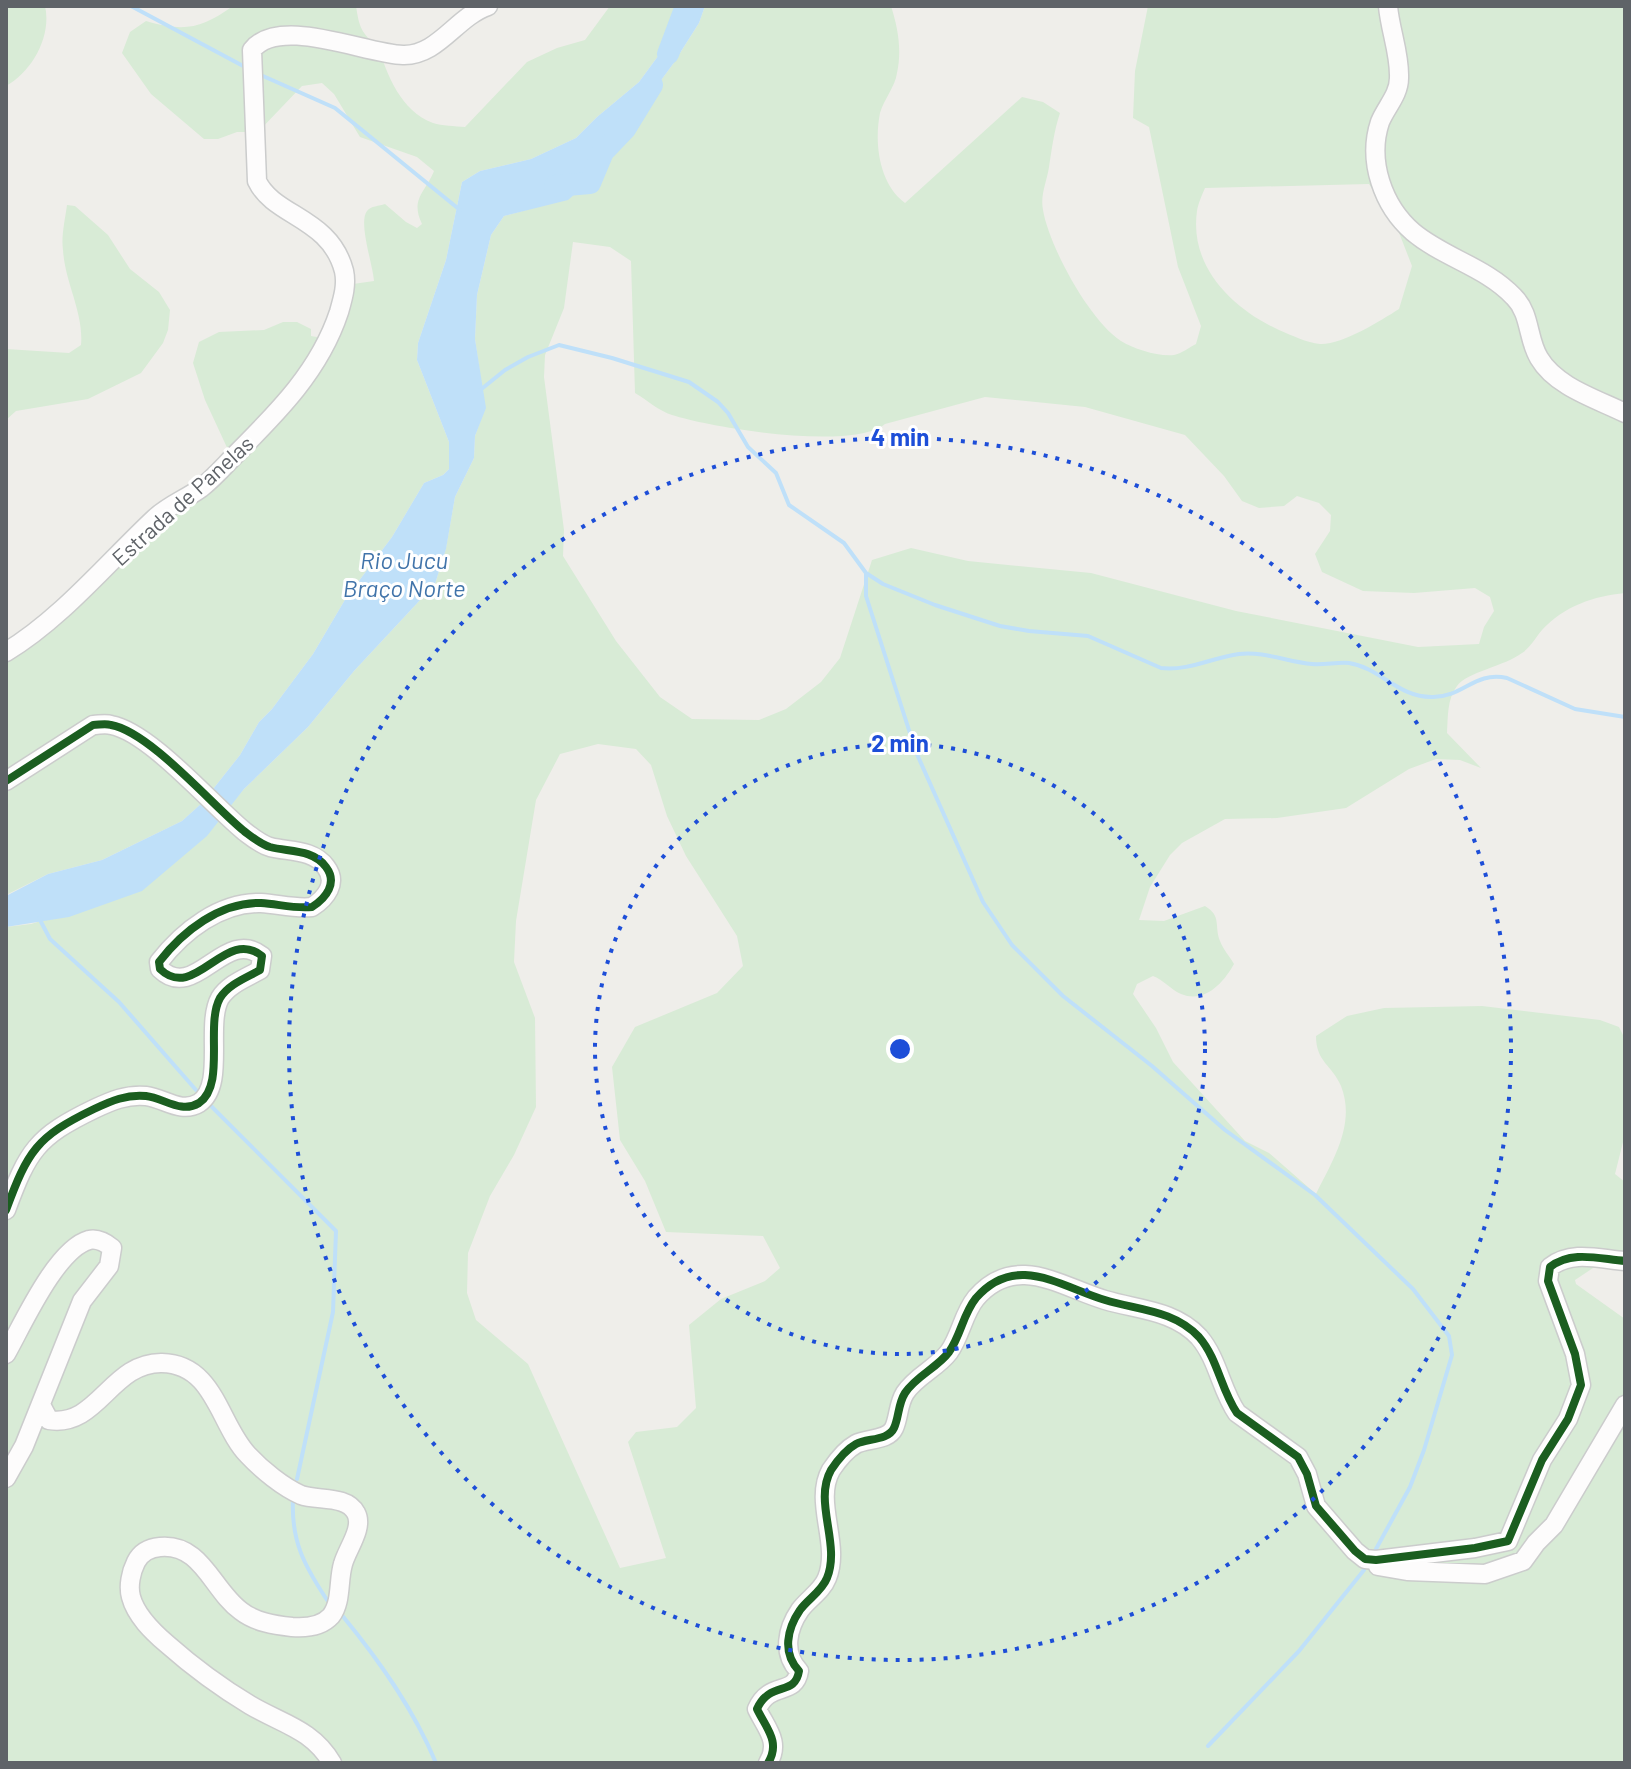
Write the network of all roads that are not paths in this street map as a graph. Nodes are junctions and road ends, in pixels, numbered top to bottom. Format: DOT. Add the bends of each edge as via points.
graph roads {
  1 [pos="488,6"];
  2 [pos="1388,6"];
  3 [pos="1625,413"];
  4 [pos="6,652"];
  5 [pos="6,781"];
  6 [pos="6,1210"];
  7 [pos="1625,1261"];
  8 [pos="6,1354"];
  9 [pos="41,1405"];
  10 [pos="1625,1405"];
  11 [pos="6,1478"];
  12 [pos="1365,1559"];
  13 [pos="332,1763"];
  14 [pos="768,1763"];
  1 -- 4 [label="street, Estrada de Panelas" via="418,54 291,36 261,40 252,50 257,181 266,195 335,248 346,285 334,328 296,390 217,474 157,516 42,628"];
  2 -- 3 [label="street" via="1399,78 1376,136 1377,171 1386,197 1401,221 1432,247 1514,296 1522,305 1539,358 1559,379"];
  5 -- 6 [label="street" via="93,725 109,724 135,735 267,846 316,857 331,882 319,902 303,908 235,905 180,938 159,962 170,976 189,978 233,950 262,956 260,970 229,987 220,999 214,1015 212,1075 204,1098 185,1107 132,1096 58,1127 21,1171"];
  7 -- 12 [label="street" via="1571,1256 1550,1267 1548,1281 1581,1385 1508,1541"];
  8 -- 9 [label="street" via="33,1301 73,1250 90,1240 112,1248 109,1266 82,1301"];
  9 -- 11 [label="street"];
  9 -- 13 [label="street" via="49,1420 64,1422 80,1417 107,1389 145,1366 163,1363 185,1369 216,1396 233,1435 278,1481 300,1494 338,1501 356,1513 359,1522 339,1578 338,1601 330,1617 307,1629 274,1625 244,1613 217,1588 203,1565 175,1547 140,1554 130,1576 131,1597 160,1638 193,1668 318,1742"];
  10 -- 12 [label="street" via="1562,1514 1523,1561 1485,1574 1382,1568"];
  12 -- 14 [label="street" via="1316,1506 1298,1457 1237,1413 1206,1347 1187,1328 1170,1316 1106,1300 1048,1277 1001,1280 977,1297 947,1355 904,1394 894,1429 858,1443 832,1469 827,1480 827,1578 800,1609 788,1634 798,1680 792,1687 770,1691 757,1709 774,1744"];
}
